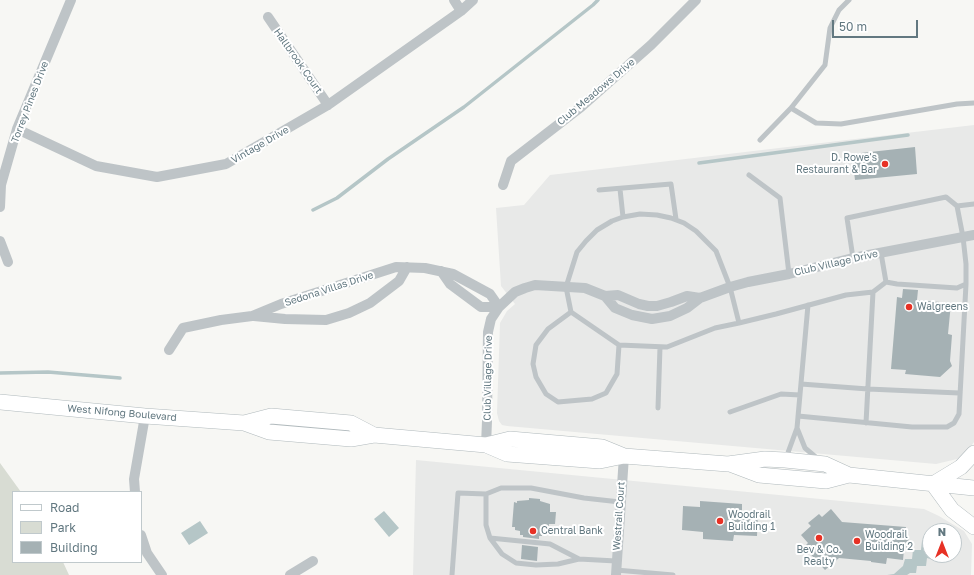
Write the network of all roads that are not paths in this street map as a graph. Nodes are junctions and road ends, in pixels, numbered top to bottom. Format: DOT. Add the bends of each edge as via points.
graph roads {
  1 [pos="71,0"];
  2 [pos="454,0"];
  3 [pos="473,0"];
  4 [pos="696,0"];
  5 [pos="849,0"];
  6 [pos="461,11"];
  7 [pos="268,17"];
  8 [pos="974,103"];
  9 [pos="328,105"];
  10 [pos="791,108"];
  11 [pos="17,129"];
  12 [pos="760,140"];
  13 [pos="749,174"];
  14 [pos="503,185"];
  15 [pos="620,189"];
  16 [pos="599,190"];
  17 [pos="974,204"];
  18 [pos="957,206"];
  19 [pos="0,207"];
  20 [pos="623,217"];
  21 [pos="676,219"];
  22 [pos="974,235"];
  23 [pos="963,237"];
  24 [pos="0,242"];
  25 [pos="881,253"];
  26 [pos="853,258"];
  27 [pos="8,262"];
  28 [pos="407,267"];
  29 [pos="441,271"];
  30 [pos="789,274"];
  31 [pos="886,282"];
  32 [pos="966,284"];
  33 [pos="566,287"];
  34 [pos="730,287"];
  35 [pos="873,292"];
  36 [pos="808,305"];
  37 [pos="499,307"];
  38 [pos="571,312"];
  39 [pos="252,316"];
  40 [pos="739,323"];
  41 [pos="619,345"];
  42 [pos="660,347"];
  43 [pos="169,350"];
  44 [pos="801,384"];
  45 [pos="868,389"];
  46 [pos="960,393"];
  47 [pos="800,395"];
  48 [pos="0,402"];
  49 [pos="658,408"];
  50 [pos="730,412"];
  51 [pos="145,416"];
  52 [pos="798,416"];
  53 [pos="866,423"];
  54 [pos="797,428"];
  55 [pos="486,445"];
  56 [pos="974,453"];
  57 [pos="624,456"];
  58 [pos="785,460"];
  59 [pos="728,464"];
  60 [pos="825,464"];
  61 [pos="849,475"];
  62 [pos="933,484"];
  63 [pos="974,488"];
  64 [pos="135,491"];
  65 [pos="486,494"];
  66 [pos="620,502"];
  67 [pos="974,527"];
  68 [pos="142,538"];
  69 [pos="490,538"];
  70 [pos="579,559"];
  71 [pos="313,561"];
  72 [pos="616,569"];
  73 [pos="162,575"];
  74 [pos="290,575"];
  75 [pos="452,575"];
  76 [pos="674,575"];
  1 -- 11 [label="street, Torrey Pines Drive"];
  2 -- 6 [label="street"];
  3 -- 6 [label="street, Vintage Drive"];
  4 -- 14 [label="street, Club Meadows Drive" via="651,45 581,107 511,161"];
  5 -- 10 [label="lane" via="839,10 830,28 825,65"];
  6 -- 9 [label="street, Vintage Drive"];
  7 -- 9 [label="street, Hallbrook Court"];
  8 -- 10 [label="lane" via="841,124 816,123"];
  9 -- 11 [label="street, Vintage Drive" via="226,164 157,177 96,166"];
  10 -- 12 [label="lane"];
  11 -- 19 [label="street, Torrey Pines Drive" via="1,185"];
  13 -- 30 [label="lane" via="780,198"];
  15 -- 16 [label="lane"];
  15 -- 20 [label="lane"];
  15 -- 21 [label="lane" via="671,184"];
  17 -- 18 [label="lane"];
  18 -- 23 [label="lane"];
  18 -- 26 [label="lane" via="946,197 847,218"];
  20 -- 21 [label="lane" via="640,214"];
  20 -- 33 [label="lane" via="597,230 577,252"];
  21 -- 34 [label="lane" via="696,230 716,251"];
  22 -- 23 [label="street, Club Village Drive"];
  23 -- 25 [label="street, Club Village Drive"];
  23 -- 32 [label="lane"];
  24 -- 27 [label="street"];
  25 -- 26 [label="street, Club Village Drive"];
  25 -- 31 [label="lane"];
  26 -- 30 [label="street, Club Village Drive"];
  28 -- 29 [label="street, Sedona Villas Drive"];
  28 -- 39 [label="street, Sedona Villas Drive" via="396,267 334,286"];
  28 -- 39 [label="street, Sedona Villas Drive" via="399,281 370,303 349,313 326,320"];
  29 -- 37 [label="street, Sedona Villas Drive" via="453,274 490,294"];
  29 -- 37 [label="street" via="450,284 481,307"];
  30 -- 34 [label="street, Club Village Drive"];
  31 -- 32 [label="lane" via="957,288"];
  31 -- 35 [label="lane"];
  32 -- 46 [label="lane"];
  33 -- 34 [label="street, Club Village Drive" via="585,288 605,296 615,308 652,319 670,316 700,298"];
  33 -- 37 [label="street, Club Village Drive" via="535,285 515,292"];
  33 -- 38 [label="lane"];
  34 -- 40 [label="lane"];
  35 -- 36 [label="lane" via="846,295"];
  35 -- 45 [label="lane"];
  36 -- 40 [label="lane"];
  36 -- 44 [label="lane"];
  37 -- 55 [label="street, Club Village Drive" via="491,319 488,332"];
  38 -- 41 [label="lane"];
  38 -- 41 [label="lane" via="548,329 536,345 533,364 536,377 546,394 558,402 592,399 606,393 617,374"];
  39 -- 43 [label="street, Sedona Villas Drive" via="183,328"];
  40 -- 42 [label="lane" via="715,328 667,347"];
  41 -- 42 [label="lane"];
  42 -- 49 [label="lane"];
  44 -- 45 [label="lane"];
  44 -- 47 [label="lane"];
  45 -- 46 [label="lane"];
  45 -- 53 [label="lane"];
  46 -- 53 [label="lane" via="959,414 954,423 947,427"];
  47 -- 50 [label="lane" via="781,394"];
  47 -- 52 [label="lane"];
  48 -- 51 [label="main road, West Nifong Boulevard"];
  51 -- 55 [label="main road, West Nifong Boulevard" via="244,423 269,432 351,439 374,435"];
  51 -- 64 [label="street" via="134,479"];
  52 -- 53 [label="lane"];
  52 -- 54 [label="lane"];
  54 -- 58 [label="lane"];
  54 -- 60 [label="lane" via="805,448"];
  55 -- 57 [label="main road, West Nifong Boulevard" via="510,439 602,447"];
  56 -- 62 [label="main road" via="961,467"];
  57 -- 59 [label="main road, West Nifong Boulevard"];
  57 -- 66 [label="street, Westrail Court"];
  58 -- 59 [label="main road, West Nifong Boulevard" via="765,459"];
  58 -- 60 [label="main road, West Nifong Boulevard"];
  59 -- 61 [label="main road, West Nifong Boulevard" via="759,475 826,480"];
  60 -- 61 [label="main road, West Nifong Boulevard"];
  61 -- 62 [label="main road, West Nifong Boulevard"];
  62 -- 63 [label="main road, West Nifong Boulevard"];
  62 -- 67 [label="main road" via="952,510"];
  65 -- 66 [label="lane" via="501,488 531,488"];
  65 -- 69 [label="lane" via="486,525"];
  65 -- 75 [label="lane" via="458,493"];
  66 -- 72 [label="street, Westrail Court"];
  68 -- 73 [label="street" via="147,553"];
  69 -- 70 [label="lane" via="550,544"];
  69 -- 70 [label="lane" via="502,554 516,563 558,564"];
  70 -- 72 [label="lane"];
  71 -- 74 [label="street"];
  72 -- 76 [label="lane"];
}
